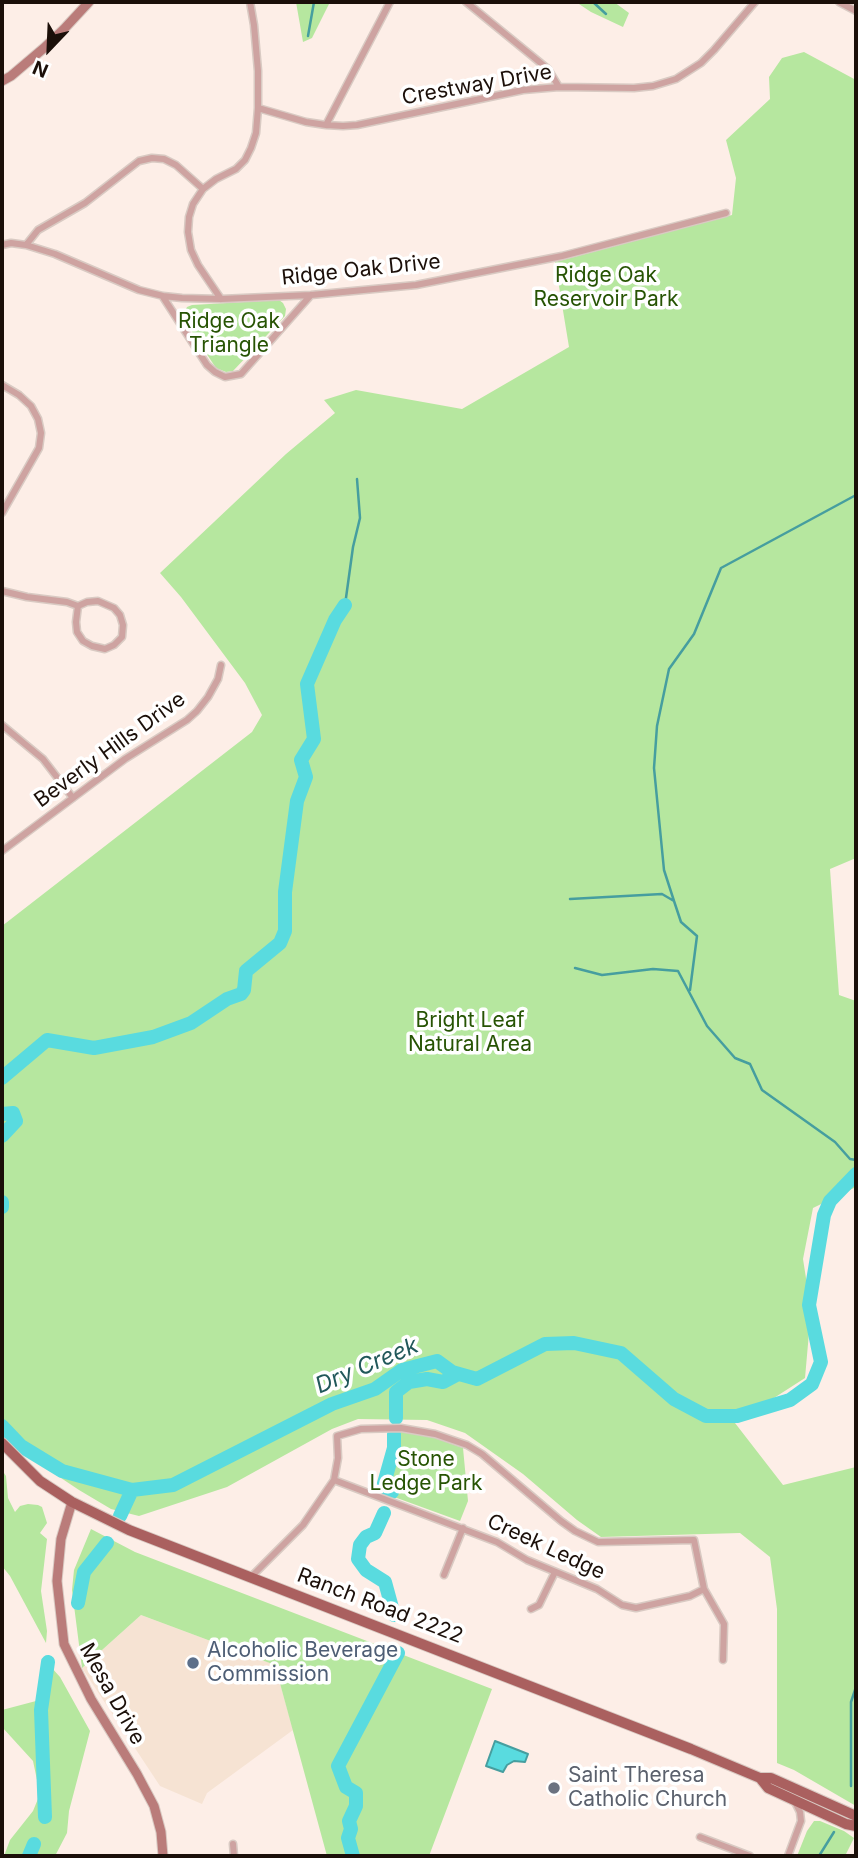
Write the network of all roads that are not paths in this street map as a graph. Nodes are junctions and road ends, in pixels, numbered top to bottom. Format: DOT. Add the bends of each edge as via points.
graph roads {
  1 [pos="89,2"];
  2 [pos="250,2"];
  3 [pos="390,2"];
  4 [pos="466,2"];
  5 [pos="755,2"];
  6 [pos="839,2"];
  7 [pos="856,11"];
  8 [pos="2,81"];
  9 [pos="559,87"];
  10 [pos="258,108"];
  11 [pos="327,125"];
  12 [pos="203,189"];
  13 [pos="726,213"];
  14 [pos="26,244"];
  15 [pos="2,245"];
  16 [pos="311,295"];
  17 [pos="163,296"];
  18 [pos="221,299"];
  19 [pos="2,385"];
  20 [pos="2,513"];
  21 [pos="2,592"];
  22 [pos="78,606"];
  23 [pos="222,665"];
  24 [pos="2,725"];
  25 [pos="73,798"];
  26 [pos="2,851"];
  27 [pos="2,1443"];
  28 [pos="334,1480"];
  29 [pos="72,1502"];
  30 [pos="463,1528"];
  31 [pos="555,1572"];
  32 [pos="444,1575"];
  33 [pos="251,1577"];
  34 [pos="704,1589"];
  35 [pos="531,1609"];
  36 [pos="723,1660"];
  37 [pos="760,1778"];
  38 [pos="794,1799"];
  39 [pos="818,1811"];
  40 [pos="856,1816"];
  41 [pos="800,1821"];
  42 [pos="856,1826"];
  43 [pos="700,1837"];
  44 [pos="233,1844"];
  45 [pos="163,1856"];
  46 [pos="234,1856"];
  47 [pos="750,1856"];
  48 [pos="788,1856"];
  1 -- 8 [label="street" via="44,48"];
  2 -- 10 [label="street"];
  3 -- 11 [label="street"];
  4 -- 9 [label="street" via="548,69"];
  5 -- 9 [label="street, Crestway Drive" via="701,63 676,79 634,88"];
  6 -- 7 [label="street"];
  9 -- 11 [label="street, Crestway Drive" via="523,90 357,125"];
  10 -- 11 [label="street, Crestway Drive"];
  10 -- 12 [label="street" via="256,133 245,160"];
  12 -- 14 [label="street" via="164,159 139,160 85,203 38,230"];
  12 -- 18 [label="street" via="193,204 188,232 198,265"];
  13 -- 16 [label="street, Ridge Oak Drive" via="562,256 416,285"];
  14 -- 15 [label="street, Ridge Oak Drive"];
  14 -- 17 [label="street, Ridge Oak Drive"];
  16 -- 17 [label="street" via="241,374 225,377 207,365"];
  16 -- 18 [label="street, Ridge Oak Drive"];
  17 -- 18 [label="street, Ridge Oak Drive"];
  19 -- 20 [label="street" via="31,406 41,433 39,448"];
  21 -- 22 [label="street"];
  22 -- 22 [label="street" via="76,622 83,641 105,649 122,637 123,625 114,608 98,601"];
  23 -- 25 [label="street, Beverly Hills Drive" via="197,711"];
  24 -- 25 [label="street" via="43,759"];
  25 -- 26 [label="street, Beverly Hills Drive"];
  27 -- 29 [label="main road, Ranch Road 2222" via="40,1481"];
  28 -- 30 [label="street, Creek Ledge"];
  28 -- 33 [label="street" via="303,1525"];
  28 -- 34 [label="street" via="337,1436 361,1429 401,1428 435,1434 482,1454 561,1521 598,1542 694,1540"];
  29 -- 33 [label="main road, Ranch Road 2222" via="129,1530"];
  29 -- 45 [label="street, Mesa Drive" via="61,1539 57,1581 64,1644 90,1699 153,1806"];
  30 -- 31 [label="street, Creek Ledge"];
  30 -- 32 [label="street"];
  31 -- 34 [label="street, Creek Ledge" via="636,1608"];
  31 -- 35 [label="street" via="539,1605"];
  33 -- 37 [label="main road, Ranch Road 2222"];
  34 -- 36 [label="street" via="724,1624"];
  37 -- 38 [label="main road, Ranch Road 2222" via="768,1788"];
  37 -- 40 [label="main road, Ranch Road 2222" via="771,1778"];
  38 -- 39 [label="main road, Ranch Road 2222"];
  38 -- 41 [label="street"];
  39 -- 41 [label="street"];
  39 -- 42 [label="main road, Ranch Road 2222"];
  41 -- 48 [label="street"];
  43 -- 47 [label="street"];
  44 -- 46 [label="street"];
}
